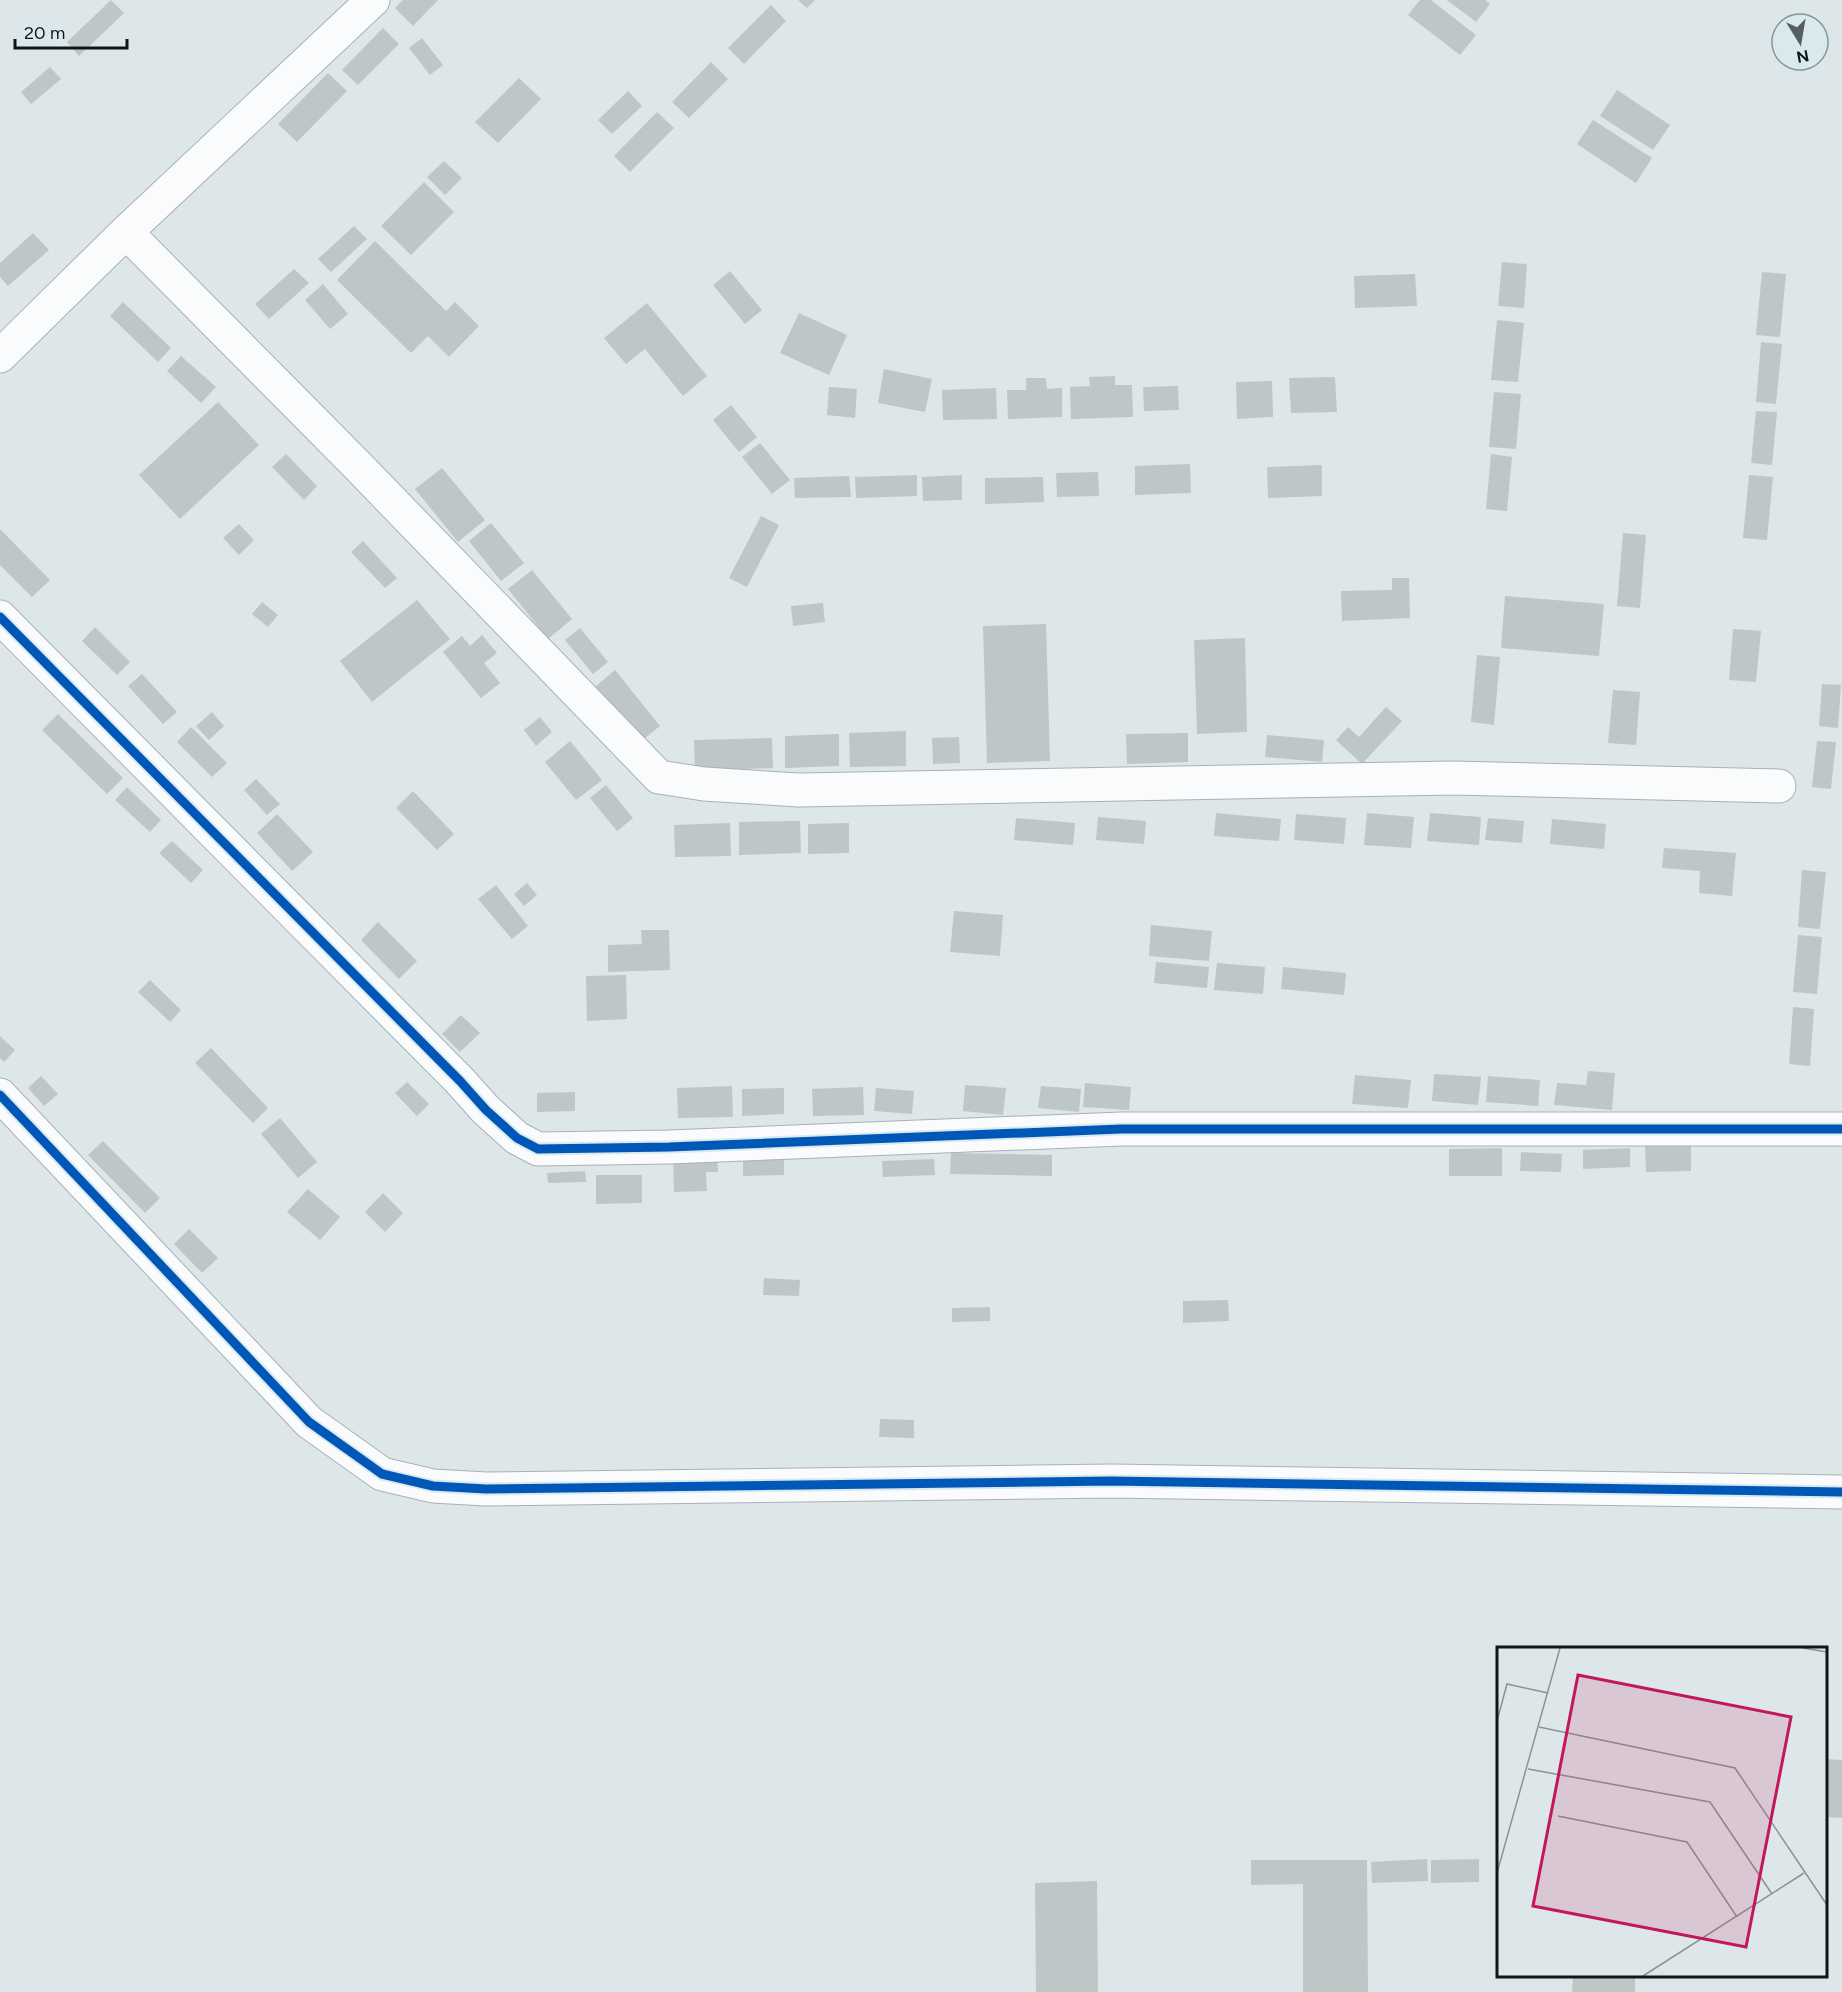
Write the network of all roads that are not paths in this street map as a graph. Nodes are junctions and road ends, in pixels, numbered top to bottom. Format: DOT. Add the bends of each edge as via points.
graph roads {
  1 [pos="373,0"];
  2 [pos="126,232"];
  3 [pos="0,356"];
  4 [pos="0,617"];
  5 [pos="1779,786"];
  6 [pos="0,1095"];
  7 [pos="1842,1129"];
  8 [pos="1842,1492"];
  1 -- 2 [label="street"];
  2 -- 3 [label="street"];
  2 -- 5 [label="street" via="659,777 800,790 1453,778"];
  4 -- 7 [label="street" via="486,1110 517,1138 538,1149 1121,1129"];
  6 -- 8 [label="street" via="309,1422 382,1474 433,1486 486,1489 1111,1481"];
}
